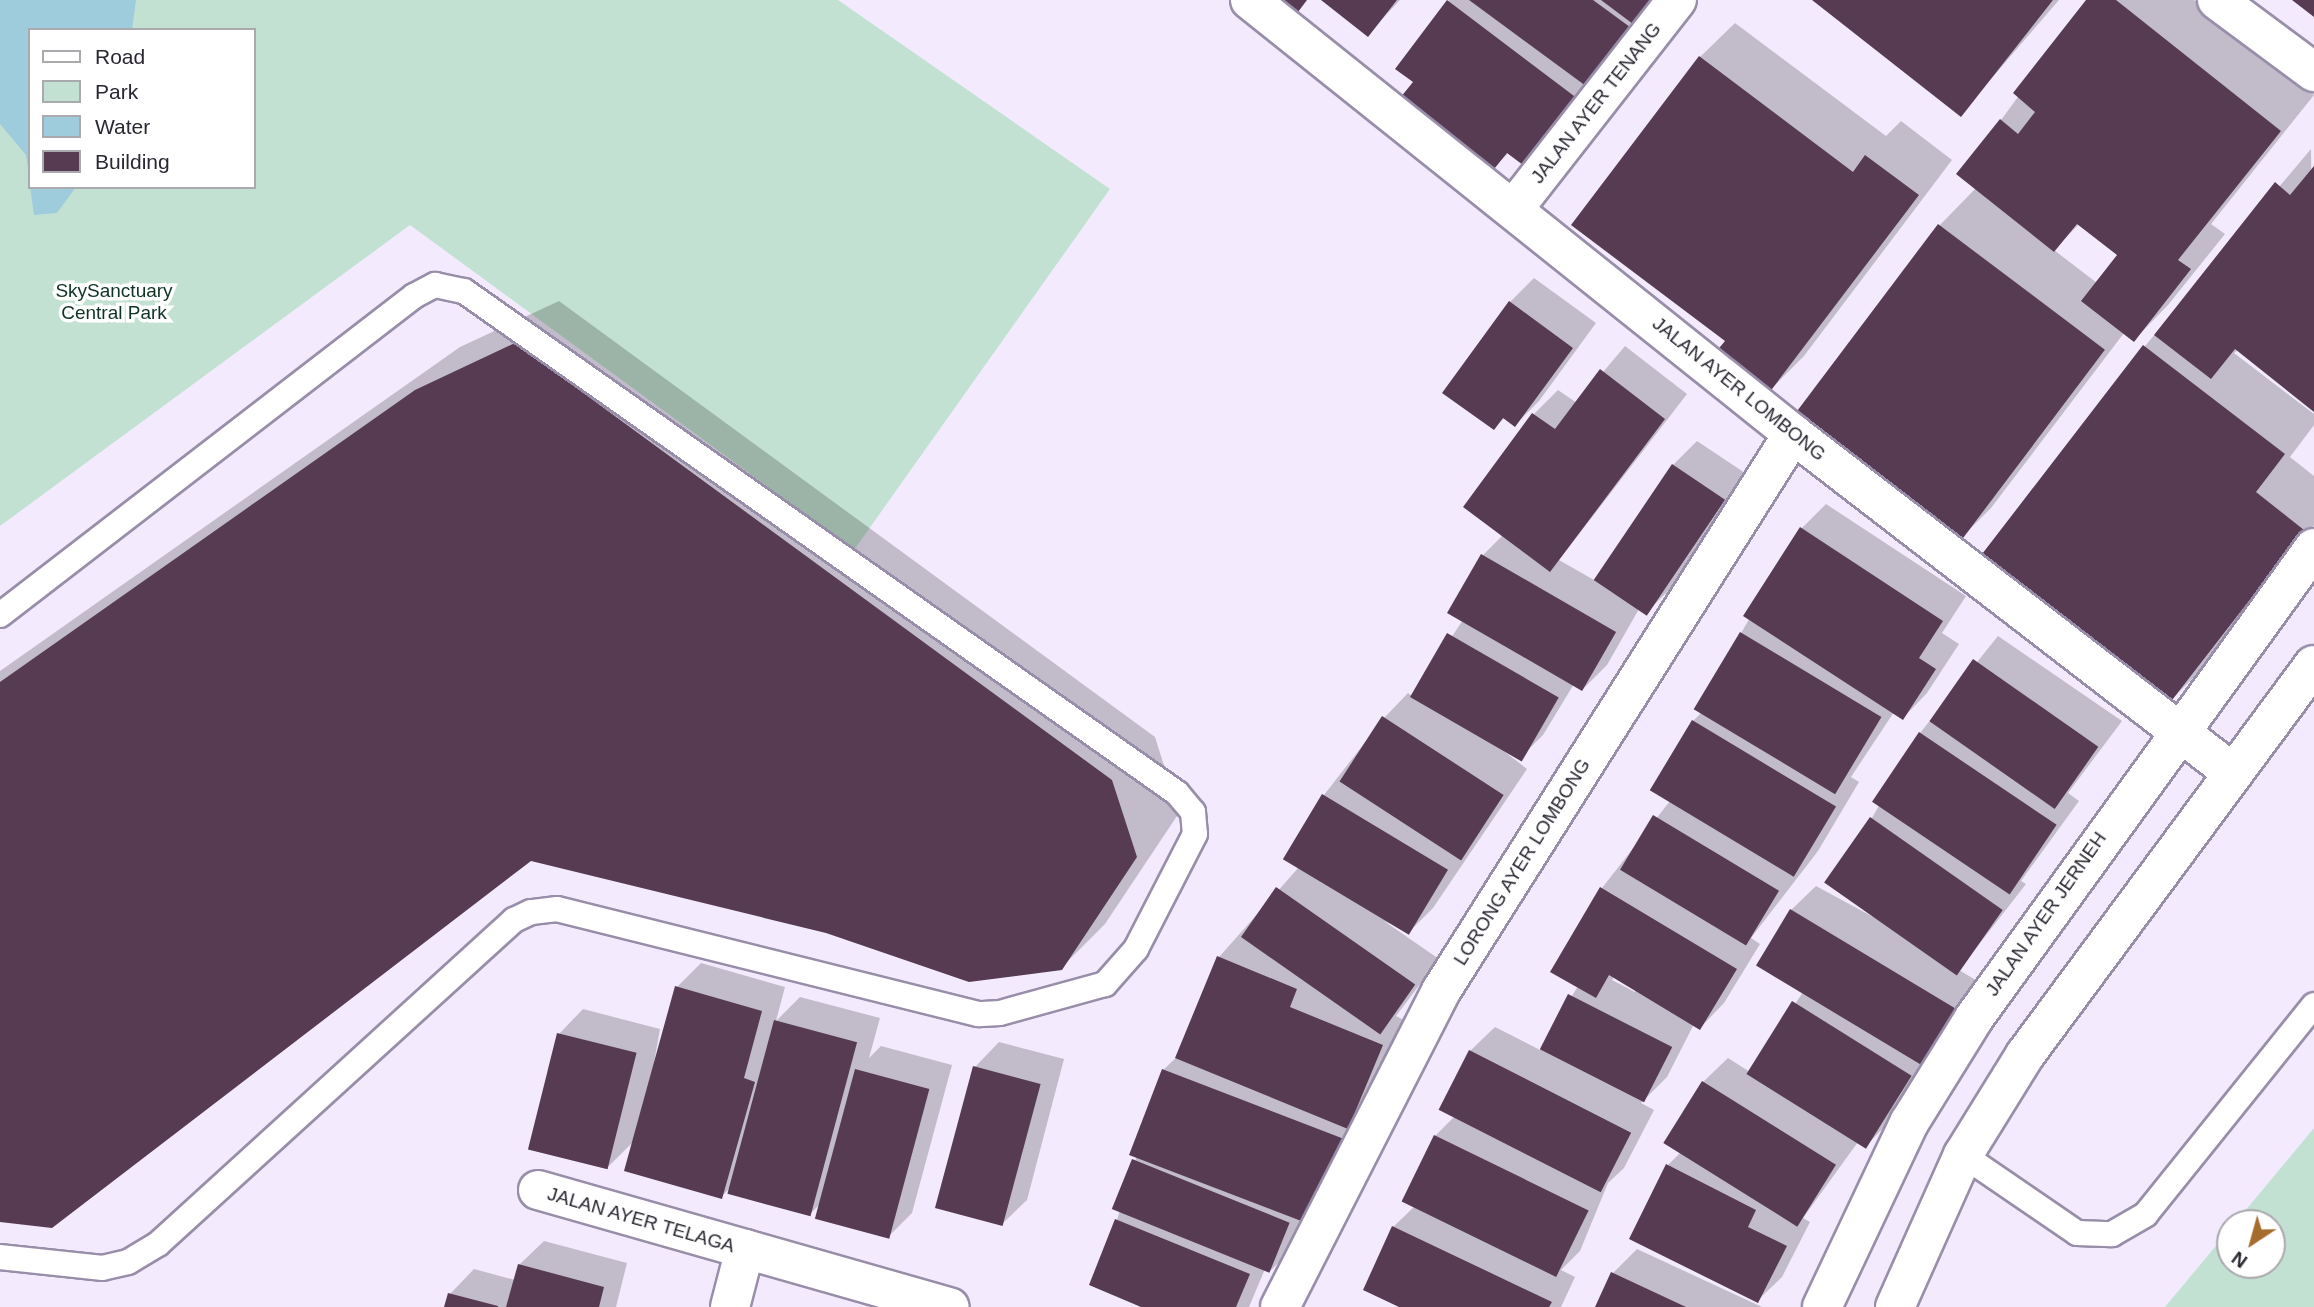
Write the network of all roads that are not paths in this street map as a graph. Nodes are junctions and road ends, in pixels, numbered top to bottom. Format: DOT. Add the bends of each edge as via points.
graph roads {
  1 [pos="1250,0"];
  2 [pos="1677,0"];
  3 [pos="2217,0"];
  4 [pos="2314,72"];
  5 [pos="1515,207"];
  6 [pos="1793,434"];
  7 [pos="2314,548"];
  8 [pos="0,614"];
  9 [pos="2314,665"];
  10 [pos="2178,730"];
  11 [pos="2233,773"];
  12 [pos="2314,1005"];
  13 [pos="1964,1156"];
  14 [pos="538,1190"];
  15 [pos="745,1249"];
  16 [pos="0,1257"];
  17 [pos="730,1307"];
  18 [pos="950,1307"];
  19 [pos="1280,1307"];
  20 [pos="1822,1307"];
  21 [pos="1895,1307"];
  1 -- 5 [label="street, JALAN AYER LOMBONG"];
  2 -- 5 [label="street, JALAN AYER TENANG"];
  3 -- 4 [label="street"];
  5 -- 6 [label="street, JALAN AYER LOMBONG"];
  6 -- 10 [label="street, JALAN AYER LOMBONG"];
  6 -- 19 [label="street, LORONG AYER LOMBONG" via="1413,1039"];
  7 -- 10 [label="street, JALAN AYER JERNEH"];
  8 -- 16 [label="lane" via="414,296 435,285 464,290 1177,793 1193,813 1195,834 1136,949 1105,984 1000,1013 978,1014 557,909 531,912 514,920 158,1244 128,1262 103,1268"];
  9 -- 11 [label="street"];
  10 -- 11 [label="street, JALAN AYER LOMBONG"];
  10 -- 20 [label="street, JALAN AYER JERNEH" via="2036,926 1916,1111"];
  11 -- 13 [label="street" via="2025,1055"];
  12 -- 13 [label="lane" via="2146,1214 2112,1234 2077,1233"];
  13 -- 21 [label="street"];
  14 -- 15 [label="street, JALAN AYER TELAGA"];
  15 -- 17 [label="street, JALAN AYER TELAGA"];
  15 -- 18 [label="street, JALAN AYER TELAGA"];
}
